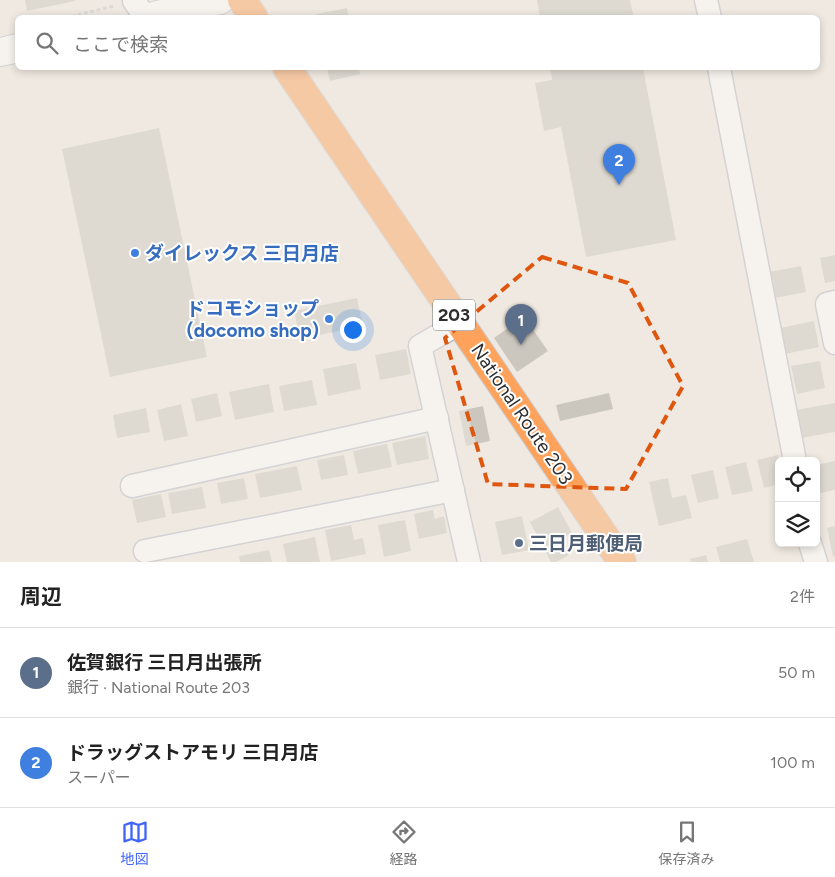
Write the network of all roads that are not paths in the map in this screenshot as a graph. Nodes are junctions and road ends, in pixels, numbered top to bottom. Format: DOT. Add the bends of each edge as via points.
graph roads {
  1 [pos="220,0"];
  2 [pos="242,0"];
  3 [pos="706,0"];
  4 [pos="143,13"];
  5 [pos="252,15"];
  6 [pos="709,15"];
  7 [pos="15,49"];
  8 [pos="0,52"];
  9 [pos="288,70"];
  10 [pos="719,70"];
  11 [pos="835,302"];
  12 [pos="460,323"];
  13 [pos="835,343"];
  14 [pos="437,418"];
  15 [pos="794,457"];
  16 [pos="132,486"];
  17 [pos="453,490"];
  18 [pos="811,547"];
  19 [pos="145,551"];
  20 [pos="469,562"];
  21 [pos="622,562"];
  22 [pos="816,562"];
  1 -- 4 [label="main road"];
  2 -- 5 [label="highway"];
  3 -- 6 [label="street"];
  7 -- 8 [label="main road"];
  9 -- 12 [label="highway, National Route 203 / 203"];
  10 -- 15 [label="street"];
  11 -- 13 [label="street" via="827,304"];
  12 -- 14 [label="street" via="420,346"];
  12 -- 21 [label="highway, National Route 203 / 203"];
  14 -- 16 [label="street"];
  14 -- 17 [label="street"];
  17 -- 19 [label="street"];
  17 -- 20 [label="street"];
  18 -- 22 [label="street"];
}
